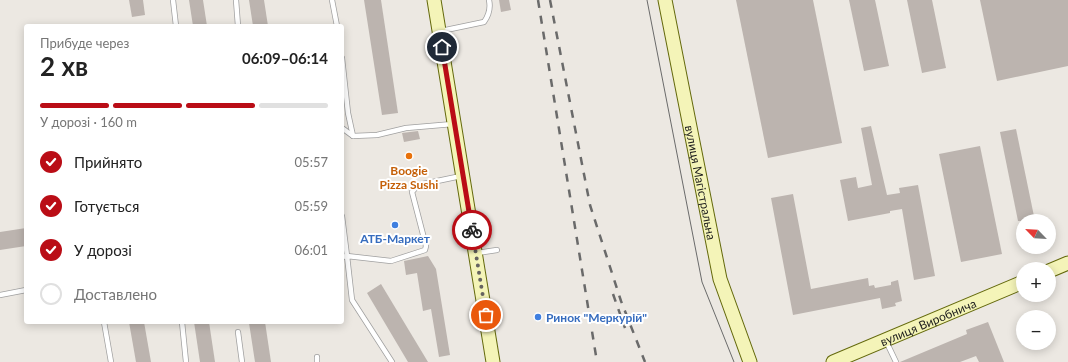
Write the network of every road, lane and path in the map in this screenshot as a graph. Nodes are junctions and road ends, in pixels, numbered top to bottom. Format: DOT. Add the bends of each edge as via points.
graph roads {
  1 [pos="173,0"];
  2 [pos="236,0"];
  3 [pos="332,0"];
  4 [pos="434,0"];
  5 [pos="489,0"];
  6 [pos="665,0"];
  7 [pos="176,24"];
  8 [pos="238,24"];
  9 [pos="336,24"];
  10 [pos="440,32"];
  11 [pos="344,76"];
  12 [pos="454,124"];
  13 [pos="344,129"];
  14 [pos="353,136"];
  15 [pos="463,176"];
  16 [pos="344,243"];
  17 [pos="497,250"];
  18 [pos="476,253"];
  19 [pos="345,257"];
  20 [pos="1068,264"];
  21 [pos="1056,268"];
  22 [pos="1016,285"];
  23 [pos="24,290"];
  24 [pos="0,295"];
  25 [pos="104,324"];
  26 [pos="182,324"];
  27 [pos="238,332"];
  28 [pos="886,340"];
  29 [pos="111,362"];
  30 [pos="186,362"];
  31 [pos="242,362"];
  32 [pos="392,362"];
  33 [pos="493,362"];
  34 [pos="750,362"];
  35 [pos="833,362"];
  36 [pos="896,362"];
  1 -- 7 [label="lane"];
  2 -- 8 [label="lane"];
  3 -- 9 [label="lane"];
  4 -- 10 [label="street"];
  5 -- 10 [label="lane" via="490,8 484,22"];
  6 -- 34 [label="street, вулиця Магістральна" via="720,279"];
  10 -- 12 [label="street"];
  11 -- 14 [label="lane"];
  12 -- 14 [label="lane"];
  12 -- 15 [label="street"];
  13 -- 14 [label="lane"];
  15 -- 18 [label="street"];
  15 -- 19 [label="lane" via="414,187 412,192 425,250 391,261"];
  16 -- 19 [label="lane"];
  17 -- 18 [label="lane"];
  18 -- 33 [label="street"];
  19 -- 32 [label="lane" via="352,300"];
  20 -- 21 [label="street"];
  22 -- 28 [label="street, вулиця Виробнича"];
  23 -- 24 [label="lane"];
  25 -- 29 [label="lane"];
  26 -- 30 [label="lane"];
  27 -- 31 [label="lane"];
  28 -- 35 [label="street, вулиця Виробнича"];
  28 -- 36 [label="lane"];
}
